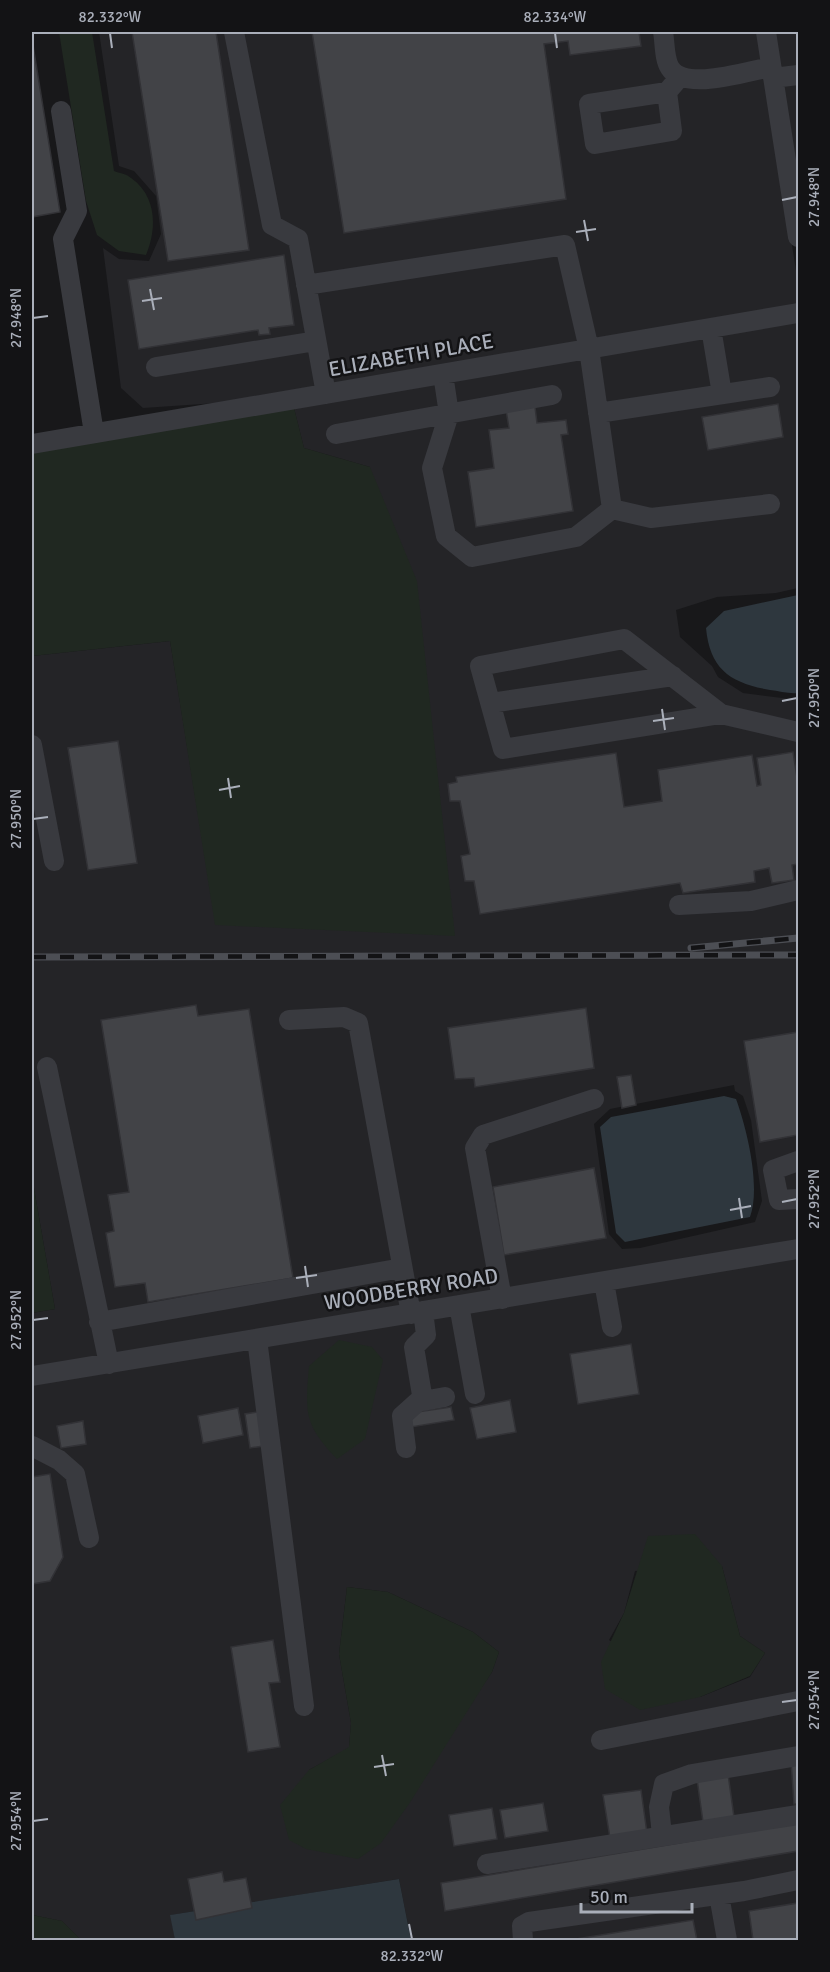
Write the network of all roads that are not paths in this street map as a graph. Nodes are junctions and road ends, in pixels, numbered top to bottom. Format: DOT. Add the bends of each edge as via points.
graph roads {
  1 [pos="234,32"];
  2 [pos="663,32"];
  3 [pos="766,32"];
  4 [pos="772,73"];
  5 [pos="798,75"];
  6 [pos="61,111"];
  7 [pos="789,114"];
  8 [pos="795,199"];
  9 [pos="798,237"];
  10 [pos="306,285"];
  11 [pos="798,313"];
  12 [pos="711,328"];
  13 [pos="316,341"];
  14 [pos="589,349"];
  15 [pos="156,367"];
  16 [pos="443,374"];
  17 [pos="770,387"];
  18 [pos="326,394"];
  19 [pos="723,394"];
  20 [pos="552,395"];
  21 [pos="598,412"];
  22 [pos="449,414"];
  23 [pos="94,433"];
  24 [pos="336,434"];
  25 [pos="32,444"];
  26 [pos="770,504"];
  27 [pos="612,508"];
  28 [pos="673,676"];
  29 [pos="491,703"];
  30 [pos="721,714"];
  31 [pos="798,732"];
  32 [pos="32,745"];
  33 [pos="54,861"];
  34 [pos="798,890"];
  35 [pos="679,905"];
  36 [pos="289,1020"];
  37 [pos="47,1067"];
  38 [pos="594,1099"];
  39 [pos="798,1161"];
  40 [pos="798,1199"];
  41 [pos="798,1249"];
  42 [pos="402,1268"];
  43 [pos="604,1282"];
  44 [pos="502,1299"];
  45 [pos="459,1305"];
  46 [pos="417,1313"];
  47 [pos="99,1322"];
  48 [pos="612,1327"];
  49 [pos="256,1339"];
  50 [pos="109,1364"];
  51 [pos="32,1376"];
  52 [pos="475,1394"];
  53 [pos="445,1397"];
  54 [pos="422,1398"];
  55 [pos="32,1446"];
  56 [pos="406,1448"];
  57 [pos="89,1538"];
  58 [pos="798,1701"];
  59 [pos="304,1706"];
  60 [pos="601,1740"];
  61 [pos="798,1756"];
  62 [pos="798,1815"];
  63 [pos="662,1835"];
  64 [pos="487,1864"];
  65 [pos="798,1880"];
  66 [pos="719,1895"];
  67 [pos="523,1941"];
  68 [pos="727,1941"];
  1 -- 10 [label="street" via="272,225 298,239"];
  2 -- 4 [label="street" via="673,85"];
  3 -- 4 [label="street"];
  4 -- 5 [label="street"];
  4 -- 7 [label="street"];
  6 -- 23 [label="street" via="77,211 63,239"];
  7 -- 8 [label="street"];
  8 -- 9 [label="street"];
  10 -- 13 [label="street"];
  10 -- 14 [label="street" via="565,245"];
  11 -- 12 [label="street, ELIZABETH PLACE"];
  12 -- 14 [label="street, ELIZABETH PLACE"];
  12 -- 19 [label="street"];
  13 -- 15 [label="street"];
  13 -- 18 [label="street"];
  14 -- 16 [label="street, ELIZABETH PLACE"];
  14 -- 21 [label="street"];
  16 -- 18 [label="street, ELIZABETH PLACE"];
  16 -- 22 [label="street"];
  17 -- 19 [label="street"];
  18 -- 23 [label="street, ELIZABETH PLACE"];
  19 -- 21 [label="street"];
  20 -- 22 [label="street"];
  21 -- 27 [label="street"];
  22 -- 24 [label="street"];
  22 -- 27 [label="street" via="432,468 446,536 472,557 576,537"];
  23 -- 25 [label="street, ELIZABETH PLACE"];
  26 -- 27 [label="street" via="651,518"];
  28 -- 29 [label="street"];
  28 -- 29 [label="street" via="624,639 480,666"];
  28 -- 30 [label="street"];
  29 -- 30 [label="street" via="503,749"];
  30 -- 31 [label="street"];
  32 -- 33 [label="street"];
  34 -- 35 [label="street" via="751,901"];
  36 -- 42 [label="street" via="344,1017 358,1023"];
  37 -- 47 [label="street"];
  38 -- 44 [label="street" via="483,1135 478,1140 475,1148"];
  39 -- 40 [label="street" via="778,1166 772,1176 778,1200"];
  41 -- 43 [label="street, WOODBERRY ROAD"];
  42 -- 46 [label="street"];
  42 -- 47 [label="street"];
  43 -- 44 [label="street, WOODBERRY ROAD"];
  43 -- 48 [label="street"];
  44 -- 45 [label="street, WOODBERRY ROAD"];
  45 -- 46 [label="street, WOODBERRY ROAD"];
  45 -- 52 [label="street"];
  46 -- 49 [label="street, WOODBERRY ROAD"];
  46 -- 54 [label="street" via="426,1335 414,1347"];
  47 -- 50 [label="street"];
  49 -- 50 [label="street, WOODBERRY ROAD"];
  49 -- 59 [label="street"];
  50 -- 51 [label="street, WOODBERRY ROAD"];
  53 -- 54 [label="street" via="423,1401"];
  54 -- 56 [label="street" via="402,1416"];
  55 -- 57 [label="street" via="59,1460 75,1474"];
  58 -- 60 [label="street"];
  61 -- 63 [label="street" via="692,1774 664,1785 659,1807"];
  62 -- 63 [label="street"];
  63 -- 64 [label="street"];
  65 -- 66 [label="street"];
  66 -- 67 [label="street" via="529,1922 522,1926"];
  66 -- 68 [label="street"];
}
